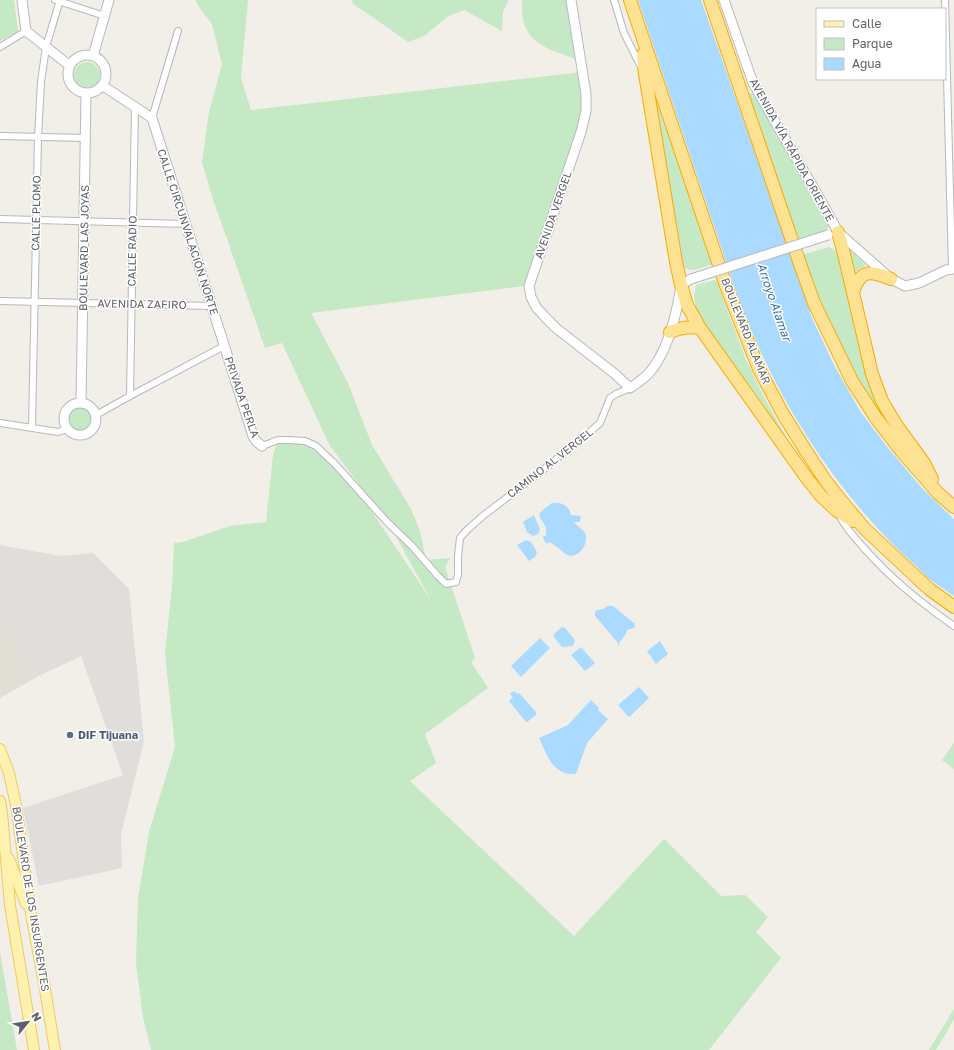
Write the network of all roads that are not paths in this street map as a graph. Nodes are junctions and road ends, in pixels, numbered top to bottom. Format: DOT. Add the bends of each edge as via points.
graph roads {
  1 [pos="22,0"];
  2 [pos="58,0"];
  3 [pos="110,0"];
  4 [pos="571,0"];
  5 [pos="614,0"];
  6 [pos="630,0"];
  7 [pos="710,0"];
  8 [pos="724,0"];
  9 [pos="105,16"];
  10 [pos="26,31"];
  11 [pos="178,31"];
  12 [pos="641,33"];
  13 [pos="946,40"];
  14 [pos="0,47"];
  15 [pos="46,47"];
  16 [pos="93,56"];
  17 [pos="70,66"];
  18 [pos="645,74"];
  19 [pos="954,79"];
  20 [pos="947,80"];
  21 [pos="102,86"];
  22 [pos="86,93"];
  23 [pos="135,106"];
  24 [pos="152,118"];
  25 [pos="0,136"];
  26 [pos="38,137"];
  27 [pos="86,138"];
  28 [pos="952,214"];
  29 [pos="0,219"];
  30 [pos="36,220"];
  31 [pos="84,221"];
  32 [pos="133,223"];
  33 [pos="186,224"];
  34 [pos="833,233"];
  35 [pos="953,269"];
  36 [pos="891,279"];
  37 [pos="686,282"];
  38 [pos="853,292"];
  39 [pos="0,301"];
  40 [pos="35,301"];
  41 [pos="83,303"];
  42 [pos="132,304"];
  43 [pos="212,306"];
  44 [pos="700,328"];
  45 [pos="670,332"];
  46 [pos="224,346"];
  47 [pos="630,388"];
  48 [pos="130,396"];
  49 [pos="82,403"];
  50 [pos="96,415"];
  51 [pos="0,423"];
  52 [pos="32,428"];
  53 [pos="67,429"];
  54 [pos="262,446"];
  55 [pos="938,493"];
  56 [pos="954,507"];
  57 [pos="836,510"];
  58 [pos="865,529"];
  59 [pos="954,607"];
  60 [pos="954,626"];
  61 [pos="0,749"];
  62 [pos="0,801"];
  63 [pos="0,836"];
  64 [pos="5,848"];
  65 [pos="0,884"];
  66 [pos="10,905"];
  67 [pos="32,920"];
  68 [pos="34,1050"];
  69 [pos="56,1050"];
  1 -- 10 [label="street"];
  2 -- 9 [label="street"];
  2 -- 15 [label="street, CALLE PLOMO"];
  3 -- 9 [label="street"];
  4 -- 47 [label="street, AVENIDA VERGEL" via="586,94 586,111 529,286 536,307 545,317"];
  5 -- 18 [label="street" via="624,33"];
  6 -- 12 [label="highway, BOULEVARD ALAMAR"];
  7 -- 55 [label="highway" via="800,264 826,329 852,381 876,418"];
  8 -- 34 [label="street, AVENIDA VÍA RÁPIDA ORIENTE" via="753,83 822,201"];
  9 -- 16 [label="street"];
  10 -- 14 [label="street"];
  10 -- 15 [label="street"];
  11 -- 24 [label="street"];
  12 -- 18 [label="highway"];
  12 -- 58 [label="highway, BOULEVARD ALAMAR" via="726,286 760,369 783,414 825,480"];
  13 -- 20 [label="street"];
  15 -- 17 [label="street"];
  15 -- 26 [label="street, CALLE PLOMO"];
  16 -- 17 [label="street" via="80,57"];
  16 -- 21 [label="street" via="101,61 105,68 106,77"];
  17 -- 22 [label="street" via="68,72 71,84 75,89"];
  18 -- 37 [label="highway" via="675,254"];
  19 -- 20 [label="street"];
  20 -- 28 [label="street"];
  21 -- 22 [label="street" via="96,91"];
  21 -- 23 [label="street"];
  22 -- 27 [label="street, BOULEVARD LAS JOYAS"];
  23 -- 24 [label="street"];
  23 -- 32 [label="street, CALLE RADIO"];
  24 -- 33 [label="street, CALLE CIRCUNVALACIÓN NORTE"];
  25 -- 26 [label="street"];
  26 -- 27 [label="street"];
  26 -- 30 [label="street, CALLE PLOMO"];
  27 -- 31 [label="street, BOULEVARD LAS JOYAS"];
  28 -- 35 [label="street"];
  29 -- 30 [label="street"];
  30 -- 31 [label="street"];
  30 -- 40 [label="street, CALLE PLOMO"];
  31 -- 32 [label="street"];
  31 -- 41 [label="street, BOULEVARD LAS JOYAS"];
  32 -- 33 [label="street"];
  32 -- 42 [label="street, CALLE RADIO"];
  33 -- 43 [label="street, CALLE CIRCUNVALACIÓN NORTE"];
  34 -- 36 [label="street"];
  34 -- 37 [label="street, bridge"];
  34 -- 38 [label="highway"];
  35 -- 36 [label="street" via="920,284 905,286"];
  36 -- 38 [label="highway" via="869,273 863,275"];
  37 -- 44 [label="highway" via="687,305"];
  37 -- 45 [label="street, CAMINO AL VERGEL"];
  38 -- 55 [label="highway" via="872,374 882,401 924,463"];
  39 -- 40 [label="street, AVENIDA ZAFIRO"];
  40 -- 41 [label="street, AVENIDA ZAFIRO"];
  40 -- 52 [label="street, CALLE PLOMO"];
  41 -- 42 [label="street, AVENIDA ZAFIRO"];
  41 -- 49 [label="street, BOULEVARD LAS JOYAS"];
  42 -- 43 [label="street, AVENIDA ZAFIRO"];
  42 -- 48 [label="street, CALLE RADIO"];
  43 -- 46 [label="street, CALLE CIRCUNVALACIÓN NORTE"];
  44 -- 45 [label="highway" via="683,328"];
  44 -- 57 [label="highway" via="806,477"];
  45 -- 47 [label="street, CAMINO AL VERGEL" via="656,363 646,376"];
  46 -- 48 [label="street"];
  46 -- 54 [label="street, PRIVADA PERLA" via="253,436"];
  47 -- 54 [label="street, CAMINO AL VERGEL" via="610,398 600,423 592,430 467,530 460,538 456,582 446,584 316,446 288,440 278,440"];
  48 -- 50 [label="street"];
  49 -- 50 [label="street" via="91,407"];
  49 -- 53 [label="street" via="71,405 64,414 64,425"];
  50 -- 53 [label="street" via="96,425 90,433 75,435"];
  51 -- 52 [label="street"];
  52 -- 53 [label="street" via="58,432"];
  55 -- 56 [label="highway"];
  57 -- 58 [label="highway"];
  57 -- 60 [label="street" via="851,533 878,564 914,597"];
  58 -- 59 [label="highway, BOULEVARD ALAMAR" via="928,589"];
  61 -- 67 [label="main road, BOULEVARD DE LOS INSURGENTES" via="9,773 16,806"];
  62 -- 64 [label="main road, BOULEVARD DE LOS INSURGENTES"];
  63 -- 64 [label="main road"];
  64 -- 66 [label="main road, BOULEVARD DE LOS INSURGENTES"];
  64 -- 67 [label="main road"];
  65 -- 66 [label="main road"];
  66 -- 68 [label="main road, BOULEVARD DE LOS INSURGENTES"];
  67 -- 69 [label="main road, BOULEVARD DE LOS INSURGENTES"];
}
